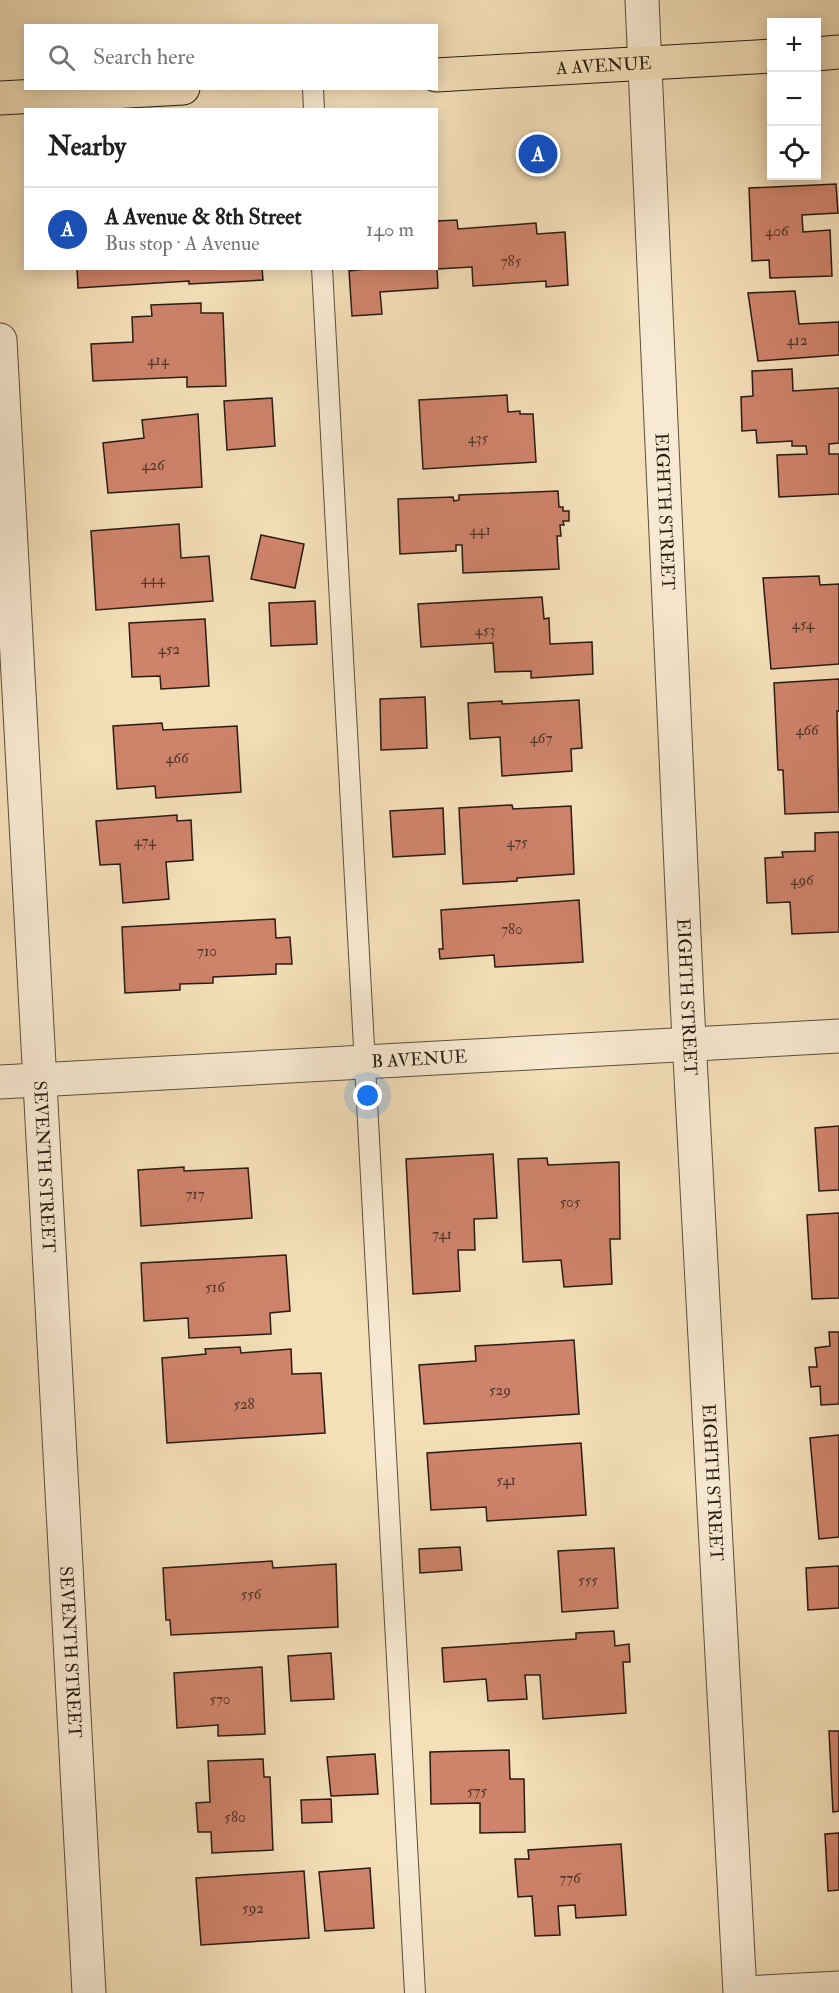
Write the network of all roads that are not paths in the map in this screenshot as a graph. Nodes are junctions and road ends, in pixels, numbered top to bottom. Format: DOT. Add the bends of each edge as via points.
graph roads {
  1 [pos="642,0"];
  2 [pos="839,52"];
  3 [pos="821,54"];
  4 [pos="767,56"];
  5 [pos="645,64"];
  6 [pos="438,75"];
  7 [pos="146,90"];
  8 [pos="313,90"];
  9 [pos="0,98"];
  10 [pos="314,108"];
  11 [pos="322,270"];
  12 [pos="0,340"];
  13 [pos="839,1036"];
  14 [pos="689,1044"];
  15 [pos="365,1062"];
  16 [pos="40,1080"];
  17 [pos="0,1082"];
  18 [pos="839,1988"];
  19 [pos="89,1993"];
  20 [pos="415,1993"];
  21 [pos="742,1993"];
  1 -- 5 [label="street, EIGHTH STREET"];
  2 -- 3 [label="main road"];
  4 -- 5 [label="main road, A AVENUE"];
  5 -- 6 [label="main road, A AVENUE"];
  5 -- 14 [label="street, EIGHTH STREET"];
  7 -- 9 [label="main road"];
  8 -- 10 [label="lane"];
  11 -- 15 [label="lane"];
  12 -- 16 [label="street, SEVENTH STREET"];
  13 -- 14 [label="street, B AVENUE"];
  14 -- 15 [label="street, B AVENUE"];
  14 -- 21 [label="street, EIGHTH STREET"];
  15 -- 16 [label="street, B AVENUE"];
  15 -- 20 [label="lane"];
  16 -- 17 [label="street, B AVENUE"];
  16 -- 19 [label="street, SEVENTH STREET"];
  18 -- 21 [label="street"];
}
